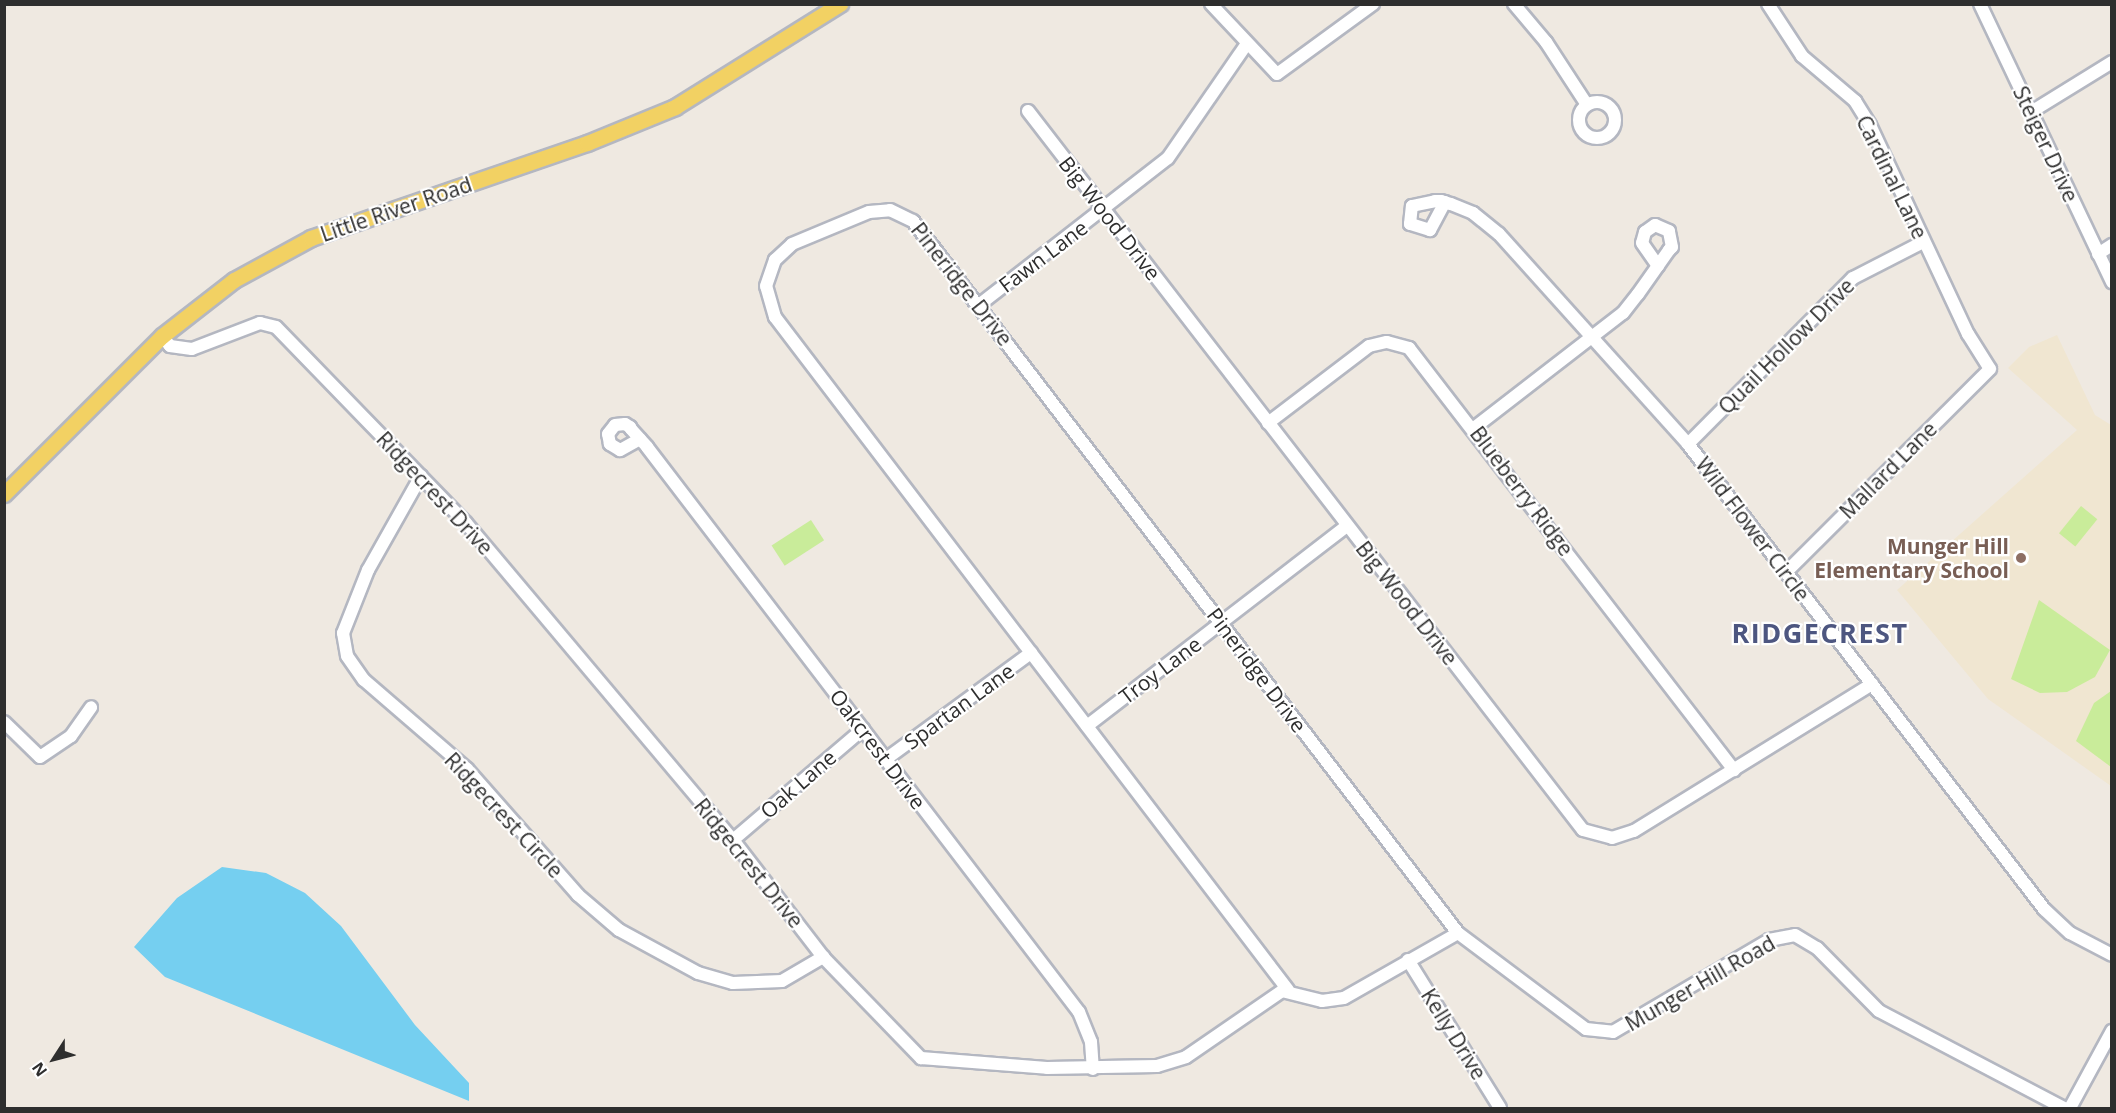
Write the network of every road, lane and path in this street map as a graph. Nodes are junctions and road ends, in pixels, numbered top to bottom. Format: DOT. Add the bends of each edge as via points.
graph roads {
  1 [pos="840,4"];
  2 [pos="1211,4"];
  3 [pos="1373,4"];
  4 [pos="1514,4"];
  5 [pos="1768,4"];
  6 [pos="1980,4"];
  7 [pos="1246,45"];
  8 [pos="2112,62"];
  9 [pos="1587,105"];
  10 [pos="1028,111"];
  11 [pos="2031,112"];
  12 [pos="1445,202"];
  13 [pos="1104,210"];
  14 [pos="1923,242"];
  15 [pos="2112,245"];
  16 [pos="2098,254"];
  17 [pos="1658,266"];
  18 [pos="2112,282"];
  19 [pos="979,304"];
  20 [pos="162,336"];
  21 [pos="1594,338"];
  22 [pos="1990,369"];
  23 [pos="1268,423"];
  24 [pos="1474,428"];
  25 [pos="640,439"];
  26 [pos="1688,444"];
  27 [pos="421,476"];
  28 [pos="4,494"];
  29 [pos="1347,526"];
  30 [pos="1786,572"];
  31 [pos="1221,623"];
  32 [pos="1031,653"];
  33 [pos="1872,684"];
  34 [pos="91,707"];
  35 [pos="4,722"];
  36 [pos="1087,726"];
  37 [pos="863,729"];
  38 [pos="886,759"];
  39 [pos="1734,770"];
  40 [pos="733,840"];
  41 [pos="1458,933"];
  42 [pos="2112,955"];
  43 [pos="824,957"];
  44 [pos="1408,960"];
  45 [pos="1288,990"];
  46 [pos="2112,1031"];
  47 [pos="1093,1069"];
  48 [pos="1500,1108"];
  49 [pos="2064,1108"];
  50 [pos="2070,1108"];
  1 -- 20 [label="main road, Little River Road" via="675,107 587,144 310,238 234,280"];
  2 -- 7 [label="street"];
  3 -- 7 [label="street" via="1277,74"];
  4 -- 9 [label="street" via="1546,42"];
  5 -- 14 [label="street, Cardinal Lane" via="1802,56 1855,102"];
  6 -- 11 [label="street, Steiger Drive"];
  7 -- 13 [label="street, Fawn Lane" via="1174,151"];
  8 -- 11 [label="street"];
  10 -- 13 [label="street, Big Wood Drive"];
  11 -- 16 [label="street, Steiger Drive"];
  12 -- 21 [label="street, Wild Flower Circle" via="1491,226"];
  13 -- 19 [label="street, Fawn Lane"];
  13 -- 23 [label="street, Big Wood Drive"];
  14 -- 22 [label="street, Cardinal Lane"];
  14 -- 26 [label="street, Quail Hollow Drive" via="1853,278"];
  15 -- 16 [label="street"];
  16 -- 18 [label="street, Steiger Drive"];
  17 -- 21 [label="street" via="1623,313"];
  19 -- 31 [label="street, Pineridge Drive"];
  19 -- 32 [label="street, Pineridge Drive" via="922,230 890,210 869,212 792,244 775,260 766,286 775,317"];
  20 -- 27 [label="street, Ridgecrest Drive" via="170,346 192,349 268,323"];
  20 -- 28 [label="main road, Little River Road"];
  21 -- 24 [label="street"];
  21 -- 26 [label="street, Wild Flower Circle"];
  22 -- 30 [label="street, Mallard Lane"];
  23 -- 24 [label="street, Blueberry Ridge" via="1359,351 1387,342 1419,356"];
  23 -- 29 [label="street, Big Wood Drive"];
  24 -- 39 [label="street, Blueberry Ridge"];
  25 -- 37 [label="street, Oakcrest Drive"];
  26 -- 30 [label="street, Wild Flower Circle"];
  27 -- 40 [label="street, Ridgecrest Drive"];
  27 -- 43 [label="street, Ridgecrest Circle" via="368,570 343,633 347,656 364,680 467,769 578,895 619,930 698,973 733,983 782,981"];
  29 -- 31 [label="street, Troy Lane"];
  29 -- 39 [label="street, Big Wood Drive" via="1583,830 1612,838 1634,831"];
  30 -- 33 [label="street, Wild Flower Circle"];
  31 -- 36 [label="street, Troy Lane"];
  31 -- 41 [label="street, Pineridge Drive"];
  32 -- 36 [label="street, Pineridge Drive"];
  32 -- 38 [label="street, Spartan Lane"];
  33 -- 39 [label="street, Big Wood Drive"];
  33 -- 42 [label="street, Wild Flower Circle" via="2044,909 2070,933"];
  34 -- 35 [label="street" via="71,735 40,757"];
  36 -- 45 [label="street, Pineridge Drive"];
  37 -- 38 [label="street, Oakcrest Drive"];
  37 -- 40 [label="street, Oak Lane"];
  38 -- 47 [label="street, Oakcrest Drive" via="1079,1012 1091,1042"];
  40 -- 43 [label="street, Ridgecrest Drive"];
  41 -- 44 [label="street"];
  41 -- 49 [label="street, Munger Hill Road" via="1586,1029 1603,1034 1624,1027 1769,939 1796,935 1817,948 1879,1011"];
  43 -- 47 [label="street, Ridgecrest Drive" via="921,1058"];
  44 -- 45 [label="street" via="1356,993 1333,1000"];
  44 -- 48 [label="street, Kelly Drive"];
  45 -- 47 [label="street, Ridgecrest Drive" via="1186,1057 1157,1066"];
  46 -- 50 [label="street"];
}
